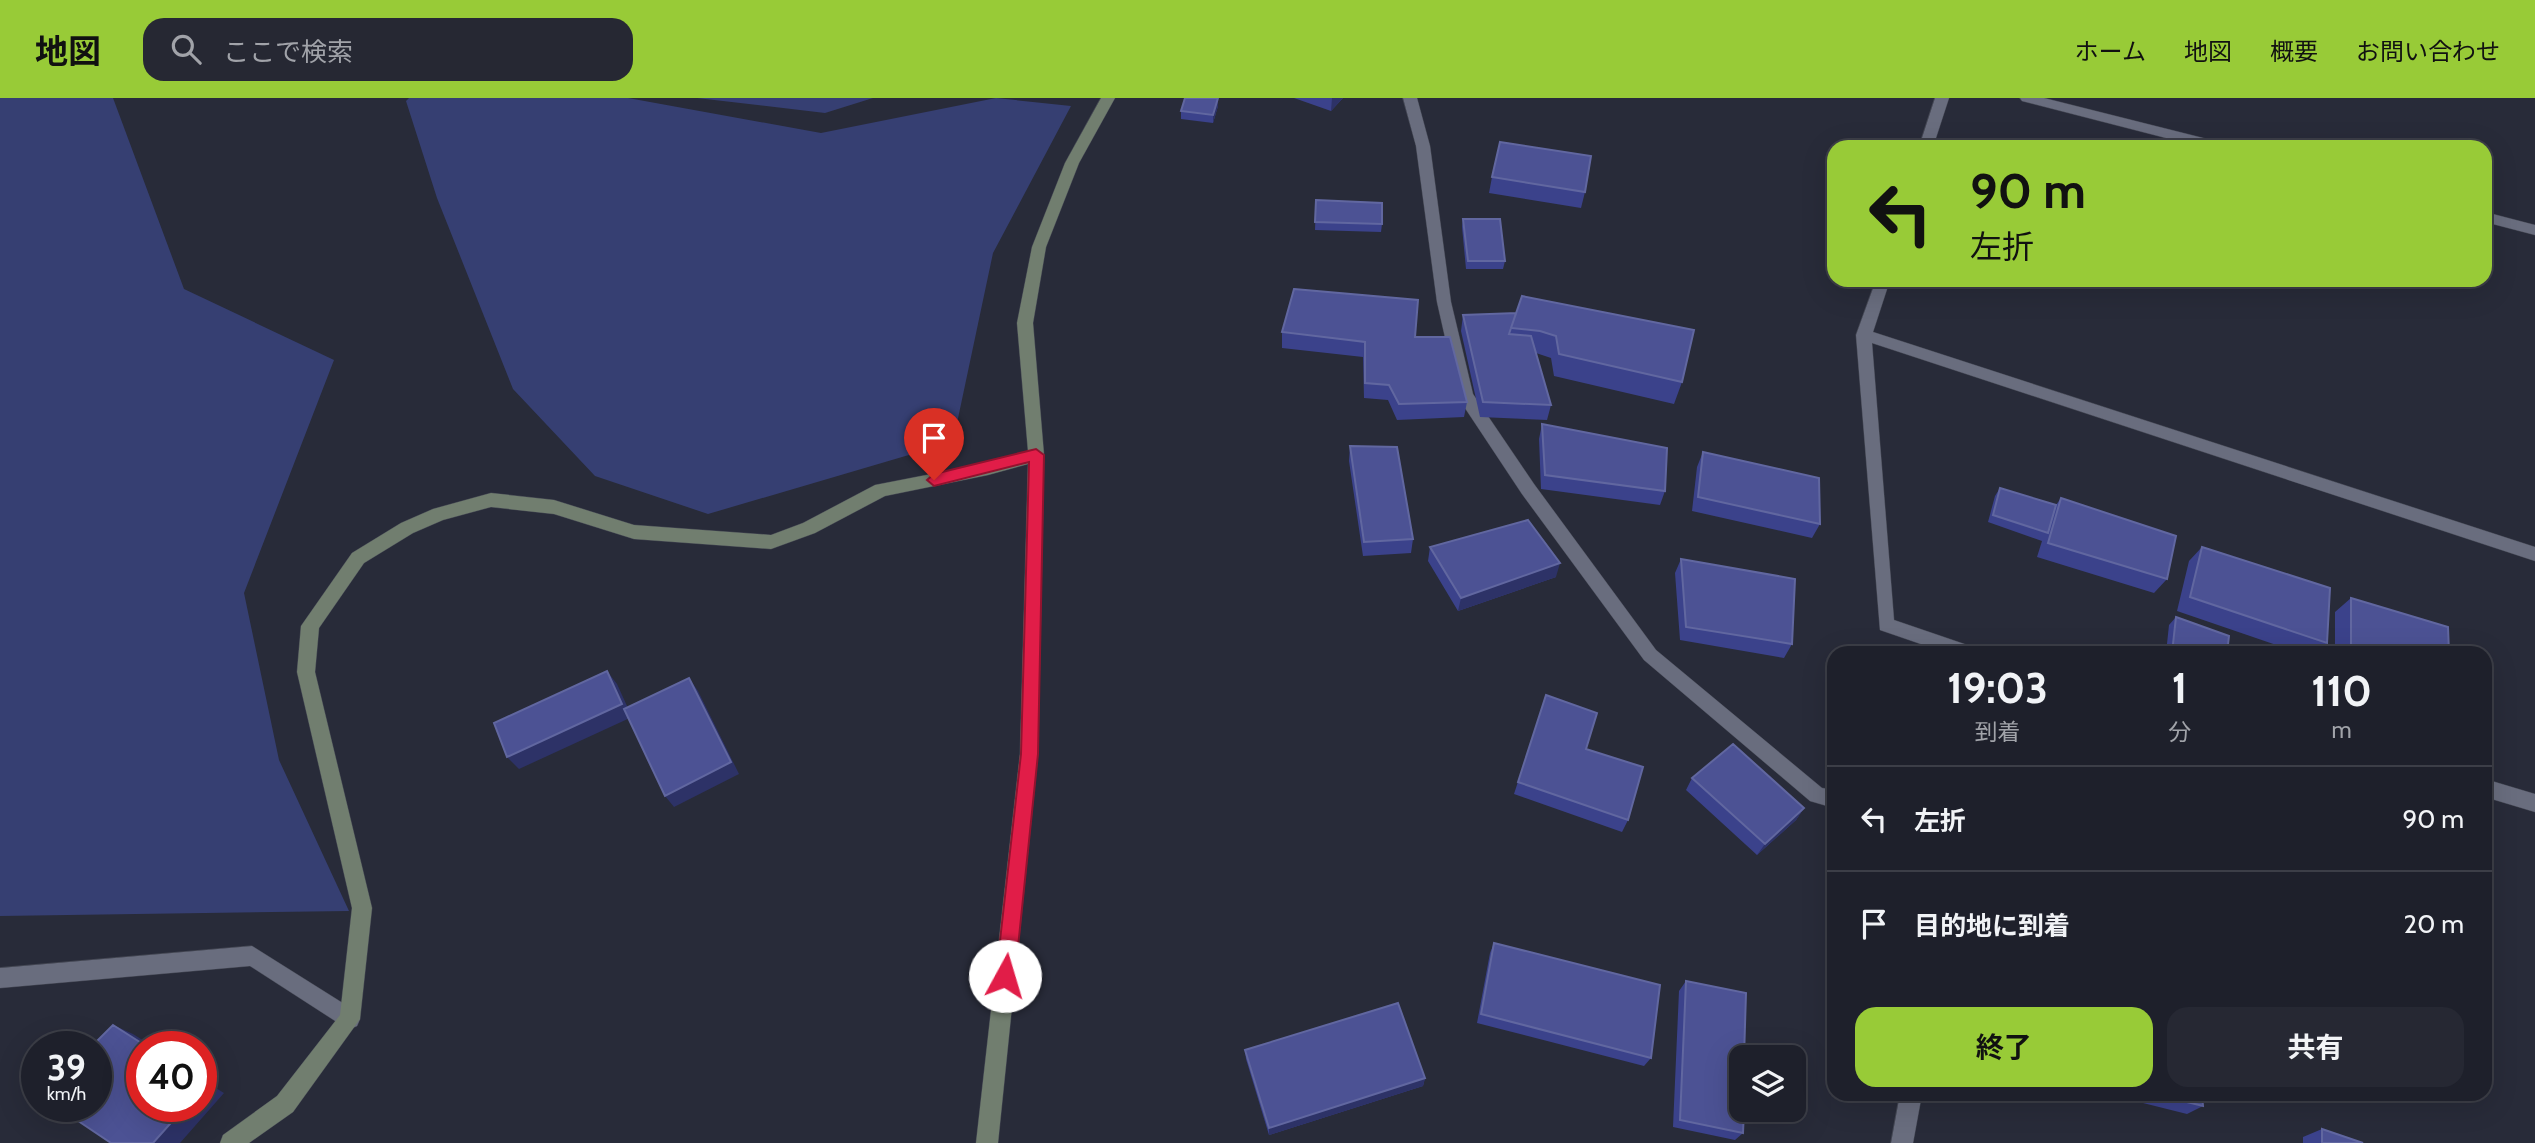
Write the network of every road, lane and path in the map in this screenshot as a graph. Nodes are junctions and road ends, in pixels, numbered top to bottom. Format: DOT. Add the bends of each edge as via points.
graph roads {
  1 [pos="1108,98"];
  2 [pos="1410,98"];
  3 [pos="1942,98"];
  4 [pos="2027,98"];
  5 [pos="1928,140"];
  6 [pos="2192,140"];
  7 [pos="2492,219"];
  8 [pos="2535,230"];
  9 [pos="1880,287"];
  10 [pos="1864,335"];
  11 [pos="1036,455"];
  12 [pos="2535,554"];
  13 [pos="1949,646"];
  14 [pos="2492,790"];
  15 [pos="1827,797"];
  16 [pos="2535,803"];
  17 [pos="0,978"];
  18 [pos="351,1019"];
  19 [pos="1910,1101"];
  20 [pos="231,1143"];
  21 [pos="988,1143"];
  22 [pos="1902,1143"];
  1 -- 11 [label="street" via="1072,163 1039,247 1026,323"];
  2 -- 15 [label="street" via="1423,146 1444,302 1465,395 1650,655 1816,795"];
  3 -- 5 [label="street"];
  4 -- 6 [label="street"];
  7 -- 8 [label="street"];
  9 -- 10 [label="street"];
  10 -- 12 [label="street"];
  10 -- 13 [label="street" via="1886,625"];
  11 -- 18 [label="street" via="881,490 809,528 771,542 634,532 554,507 491,500 439,514 358,558 310,626 306,672 362,908"];
  11 -- 21 [label="street" via="1029,754"];
  14 -- 16 [label="street"];
  17 -- 18 [label="street" via="252,956"];
  18 -- 20 [label="street" via="285,1104"];
  19 -- 22 [label="street"];
}
